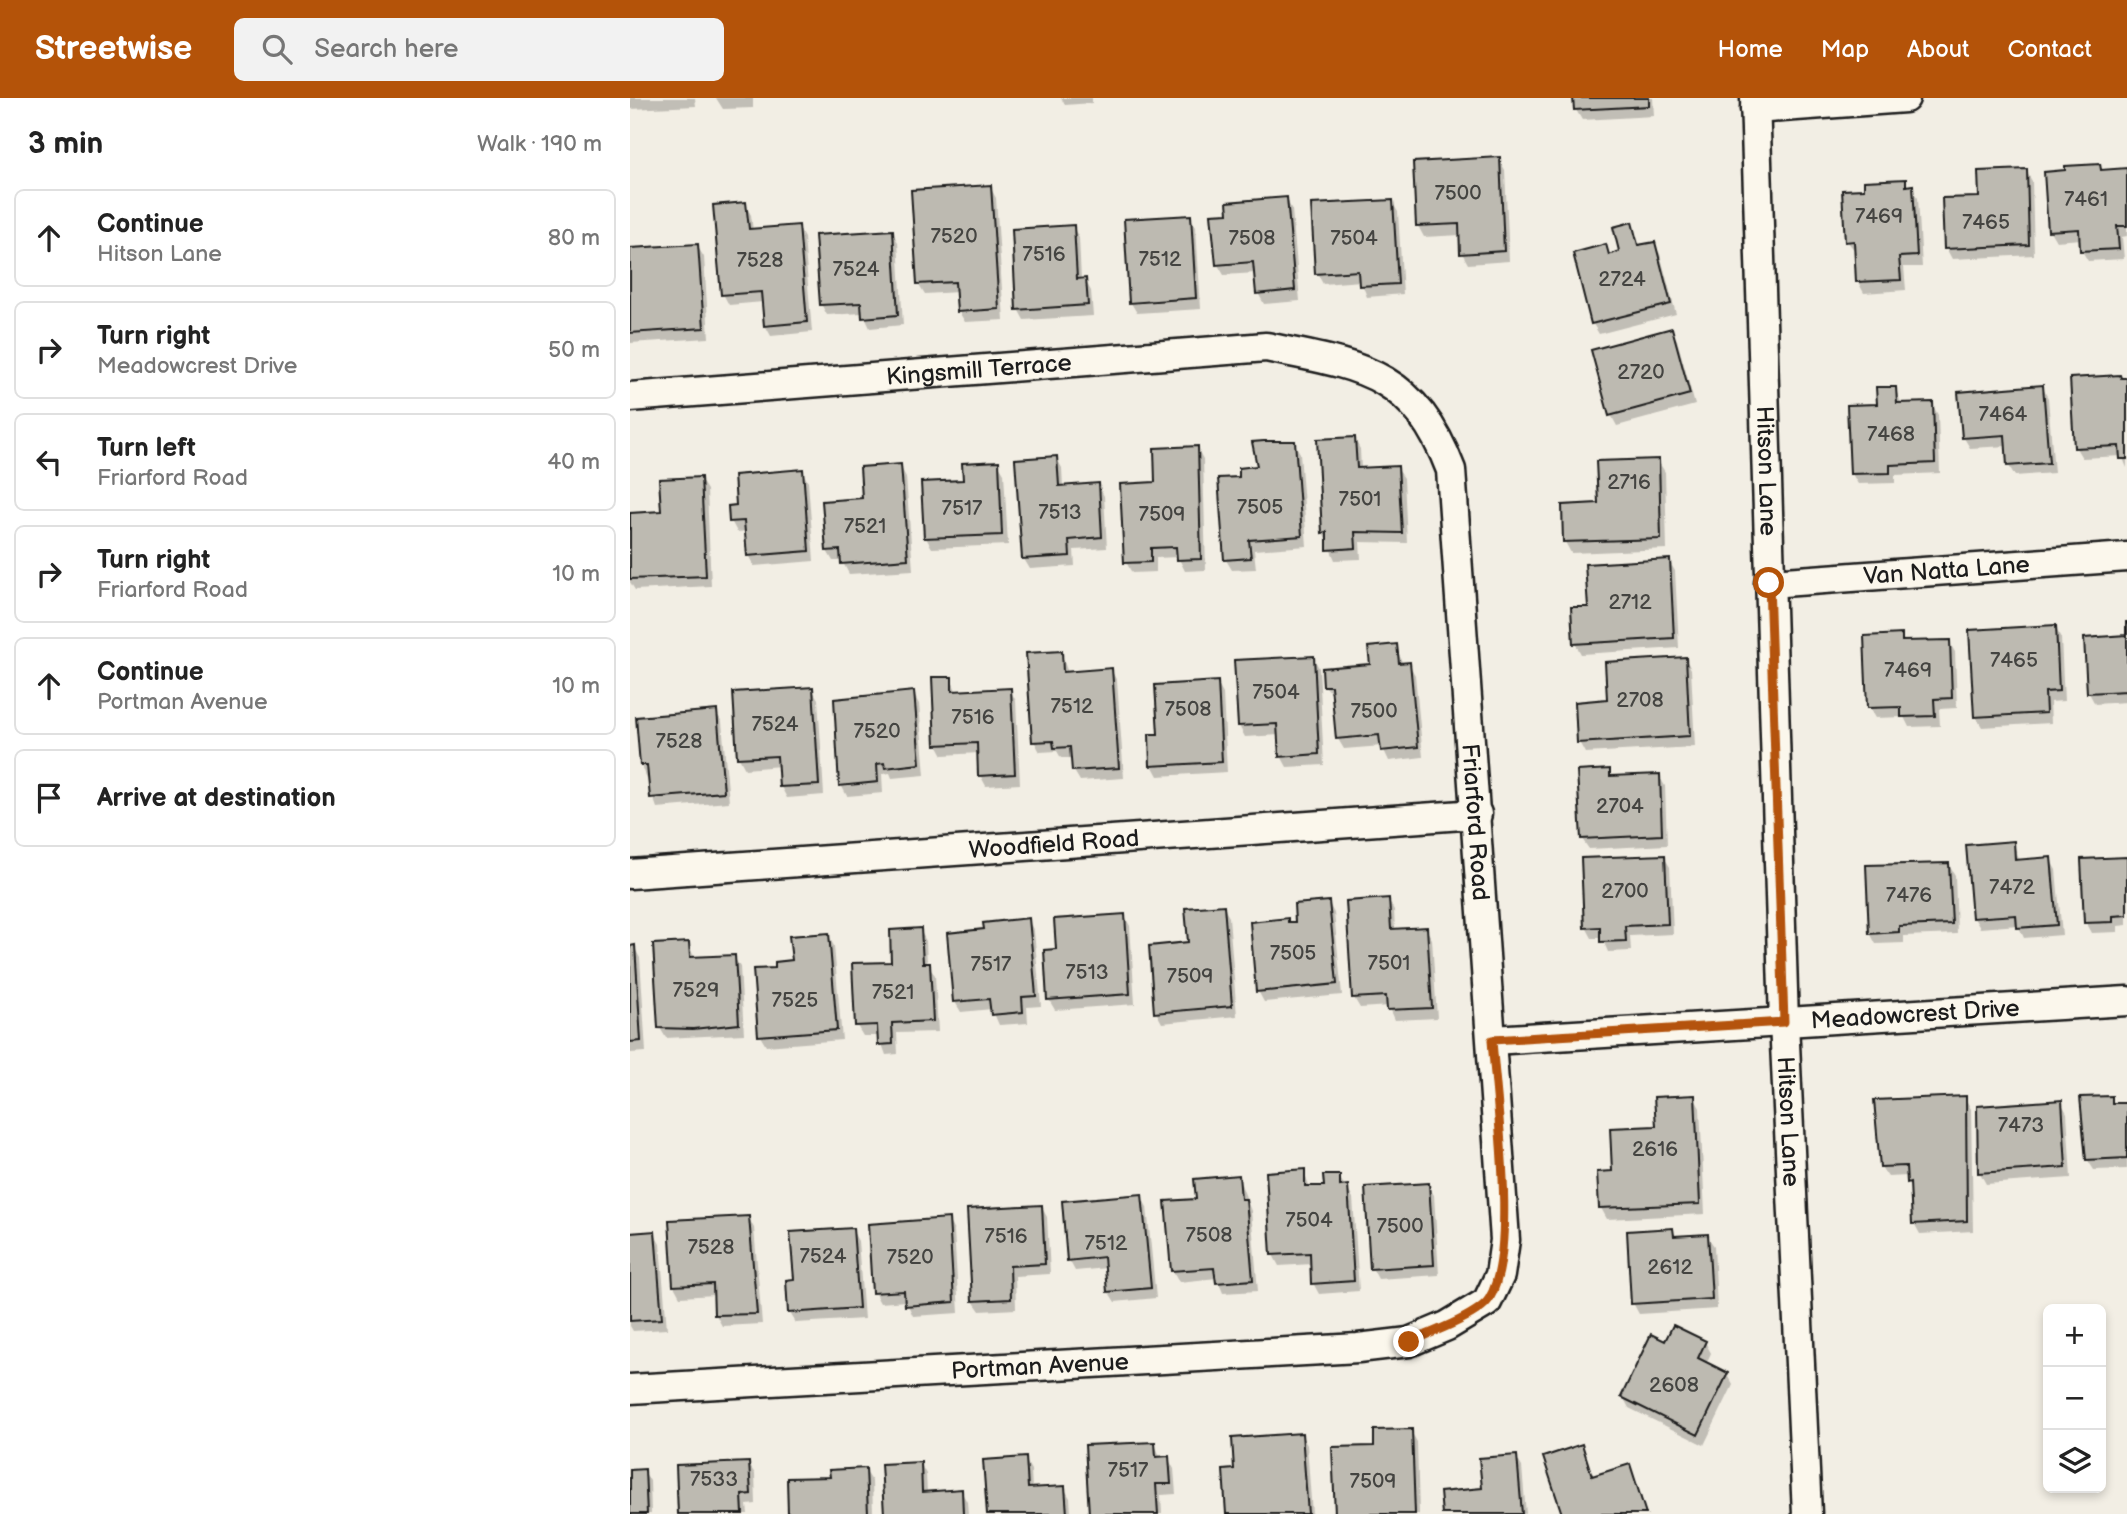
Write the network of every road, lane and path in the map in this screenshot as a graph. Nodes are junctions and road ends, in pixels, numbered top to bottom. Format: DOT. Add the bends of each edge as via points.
graph roads {
  1 [pos="1905,98"];
  2 [pos="1755,103"];
  3 [pos="1326,359"];
  4 [pos="630,397"];
  5 [pos="2127,557"];
  6 [pos="1769,583"];
  7 [pos="1477,814"];
  8 [pos="630,874"];
  9 [pos="2127,1001"];
  10 [pos="1784,1022"];
  11 [pos="1492,1040"];
  12 [pos="1447,1326"];
  13 [pos="630,1389"];
  14 [pos="1807,1514"];
  1 -- 2 [label="street"];
  2 -- 6 [label="street, Hitson Lane"];
  3 -- 4 [label="street, Kingsmill Terrace" via="1266,346"];
  3 -- 7 [label="street, Friarford Road" via="1389,381 1420,409 1451,470"];
  5 -- 6 [label="street, Van Natta Lane"];
  6 -- 10 [label="street, Hitson Lane"];
  7 -- 8 [label="street, Woodfield Road"];
  7 -- 11 [label="street, Friarford Road"];
  9 -- 10 [label="street, Meadowcrest Drive"];
  10 -- 11 [label="street, Meadowcrest Drive"];
  10 -- 14 [label="street, Hitson Lane"];
  11 -- 12 [label="street, Friarford Road" via="1505,1240 1500,1275 1487,1302"];
  12 -- 13 [label="street, Portman Avenue" via="1409,1342 1358,1348"];
}
